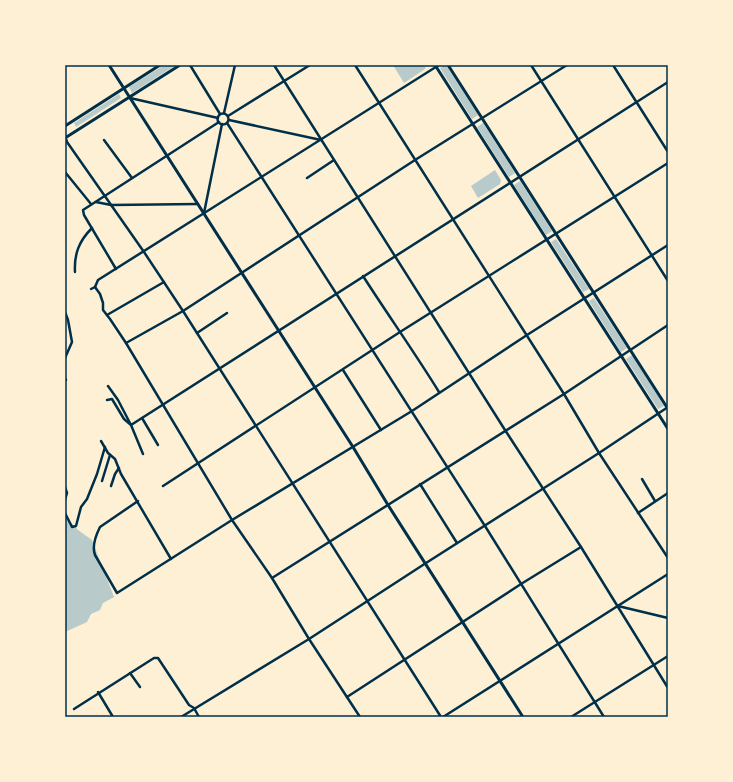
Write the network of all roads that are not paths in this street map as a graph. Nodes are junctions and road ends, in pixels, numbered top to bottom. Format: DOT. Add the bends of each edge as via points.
graph roads {
  1 [pos="109,65"];
  2 [pos="160,65"];
  3 [pos="180,65"];
  4 [pos="190,65"];
  5 [pos="235,65"];
  6 [pos="274,65"];
  7 [pos="310,65"];
  8 [pos="355,65"];
  9 [pos="448,65"];
  10 [pos="531,65"];
  11 [pos="567,65"];
  12 [pos="613,65"];
  13 [pos="437,66"];
  14 [pos="541,81"];
  15 [pos="284,82"];
  16 [pos="668,82"];
  17 [pos="124,88"];
  18 [pos="129,97"];
  19 [pos="637,102"];
  20 [pos="379,103"];
  21 [pos="224,113"];
  22 [pos="220,114"];
  23 [pos="218,118"];
  24 [pos="482,119"];
  25 [pos="228,120"];
  26 [pos="220,123"];
  27 [pos="473,124"];
  28 [pos="65,126"];
  29 [pos="65,137"];
  30 [pos="104,140"];
  31 [pos="321,140"];
  32 [pos="578,140"];
  33 [pos="668,152"];
  34 [pos="166,156"];
  35 [pos="334,160"];
  36 [pos="415,160"];
  37 [pos="668,163"];
  38 [pos="65,172"];
  39 [pos="262,177"];
  40 [pos="519,177"];
  41 [pos="132,178"];
  42 [pos="307,178"];
  43 [pos="511,183"];
  44 [pos="104,197"];
  45 [pos="358,197"];
  46 [pos="615,197"];
  47 [pos="96,202"];
  48 [pos="91,204"];
  49 [pos="198,204"];
  50 [pos="111,205"];
  51 [pos="204,214"];
  52 [pos="454,219"];
  53 [pos="92,228"];
  54 [pos="556,235"];
  55 [pos="299,236"];
  56 [pos="547,240"];
  57 [pos="668,245"];
  58 [pos="144,252"];
  59 [pos="652,255"];
  60 [pos="395,256"];
  61 [pos="116,269"];
  62 [pos="75,272"];
  63 [pos="241,273"];
  64 [pos="363,276"];
  65 [pos="490,277"];
  66 [pos="668,281"];
  67 [pos="164,282"];
  68 [pos="95,287"];
  69 [pos="91,289"];
  70 [pos="593,293"];
  71 [pos="336,294"];
  72 [pos="585,298"];
  73 [pos="183,311"];
  74 [pos="65,312"];
  75 [pos="228,313"];
  76 [pos="431,313"];
  77 [pos="107,315"];
  78 [pos="668,325"];
  79 [pos="279,330"];
  80 [pos="400,332"];
  81 [pos="197,333"];
  82 [pos="527,335"];
  83 [pos="126,344"];
  84 [pos="630,350"];
  85 [pos="372,351"];
  86 [pos="621,356"];
  87 [pos="65,358"];
  88 [pos="219,369"];
  89 [pos="344,370"];
  90 [pos="468,373"];
  91 [pos="108,386"];
  92 [pos="315,389"];
  93 [pos="439,392"];
  94 [pos="564,394"];
  95 [pos="107,400"];
  96 [pos="163,405"];
  97 [pos="668,408"];
  98 [pos="412,411"];
  99 [pos="658,414"];
  100 [pos="142,418"];
  101 [pos="131,425"];
  102 [pos="256,426"];
  103 [pos="668,429"];
  104 [pos="381,430"];
  105 [pos="505,430"];
  106 [pos="101,441"];
  107 [pos="158,445"];
  108 [pos="105,447"];
  109 [pos="353,447"];
  110 [pos="600,453"];
  111 [pos="143,454"];
  112 [pos="110,455"];
  113 [pos="197,464"];
  114 [pos="447,467"];
  115 [pos="119,468"];
  116 [pos="642,479"];
  117 [pos="102,480"];
  118 [pos="293,484"];
  119 [pos="420,484"];
  120 [pos="111,486"];
  121 [pos="163,486"];
  122 [pos="65,487"];
  123 [pos="543,488"];
  124 [pos="668,493"];
  125 [pos="65,500"];
  126 [pos="656,501"];
  127 [pos="138,502"];
  128 [pos="388,505"];
  129 [pos="65,513"];
  130 [pos="638,513"];
  131 [pos="232,520"];
  132 [pos="485,526"];
  133 [pos="330,541"];
  134 [pos="457,543"];
  135 [pos="581,547"];
  136 [pos="668,558"];
  137 [pos="171,559"];
  138 [pos="426,563"];
  139 [pos="668,574"];
  140 [pos="272,578"];
  141 [pos="521,584"];
  142 [pos="367,601"];
  143 [pos="617,606"];
  144 [pos="668,618"];
  145 [pos="464,622"];
  146 [pos="309,639"];
  147 [pos="559,644"];
  148 [pos="668,656"];
  149 [pos="405,659"];
  150 [pos="654,666"];
  151 [pos="130,673"];
  152 [pos="500,680"];
  153 [pos="140,687"];
  154 [pos="668,688"];
  155 [pos="98,692"];
  156 [pos="347,697"];
  157 [pos="595,702"];
  158 [pos="194,708"];
  159 [pos="74,709"];
  160 [pos="114,717"];
  161 [pos="181,717"];
  162 [pos="199,717"];
  163 [pos="360,717"];
  164 [pos="442,717"];
  165 [pos="523,717"];
  166 [pos="571,717"];
  167 [pos="604,717"];
  1 -- 17 [label="street"];
  2 -- 17 [label="street"];
  3 -- 18 [label="street"];
  4 -- 22 [label="street"];
  5 -- 21 [label="street"];
  6 -- 15 [label="street"];
  7 -- 15 [label="street"];
  8 -- 20 [label="street"];
  9 -- 24 [label="street"];
  10 -- 14 [label="street"];
  11 -- 14 [label="street"];
  12 -- 19 [label="street"];
  13 -- 20 [label="street"];
  13 -- 27 [label="street"];
  14 -- 24 [label="street"];
  14 -- 32 [label="street"];
  15 -- 25 [label="street"];
  15 -- 31 [label="street"];
  16 -- 19 [label="street"];
  17 -- 18 [label="street"];
  17 -- 28 [label="street"];
  18 -- 23 [label="street"];
  18 -- 29 [label="street"];
  18 -- 34 [label="street"];
  19 -- 32 [label="street"];
  19 -- 33 [label="street"];
  20 -- 31 [label="street"];
  20 -- 36 [label="street"];
  21 -- 22 [label="street"];
  21 -- 25 [label="street"];
  22 -- 23 [label="street"];
  23 -- 26 [label="street"];
  24 -- 27 [label="street"];
  24 -- 40 [label="street"];
  25 -- 26 [label="street"];
  25 -- 31 [label="street"];
  25 -- 39 [label="street"];
  26 -- 34 [label="street"];
  26 -- 51 [label="street"];
  27 -- 36 [label="street"];
  27 -- 43 [label="street"];
  29 -- 44 [label="street"];
  30 -- 41 [label="street"];
  31 -- 35 [label="street"];
  31 -- 39 [label="street"];
  32 -- 40 [label="street"];
  32 -- 46 [label="street"];
  34 -- 41 [label="street"];
  34 -- 49 [label="street"];
  35 -- 42 [label="street"];
  35 -- 45 [label="street"];
  36 -- 45 [label="street"];
  36 -- 52 [label="street"];
  37 -- 46 [label="street"];
  38 -- 48 [label="street"];
  39 -- 51 [label="street"];
  39 -- 55 [label="street"];
  40 -- 43 [label="street"];
  40 -- 54 [label="street"];
  41 -- 44 [label="street"];
  43 -- 52 [label="street"];
  43 -- 56 [label="street"];
  44 -- 47 [label="street"];
  44 -- 50 [label="street"];
  45 -- 55 [label="street"];
  45 -- 60 [label="street"];
  46 -- 54 [label="street"];
  46 -- 59 [label="street"];
  47 -- 48 [label="street"];
  47 -- 50 [label="street"];
  48 -- 53 [label="street" via="83,210"];
  49 -- 50 [label="street"];
  49 -- 51 [label="street"];
  50 -- 58 [label="street"];
  51 -- 58 [label="street"];
  51 -- 63 [label="street"];
  52 -- 60 [label="street"];
  52 -- 65 [label="street"];
  53 -- 61 [label="street"];
  53 -- 62 [label="street" via="80,242 74,262"];
  54 -- 56 [label="street"];
  54 -- 70 [label="street"];
  55 -- 63 [label="street"];
  55 -- 71 [label="street"];
  56 -- 65 [label="street"];
  56 -- 72 [label="street"];
  57 -- 59 [label="street"];
  58 -- 61 [label="street"];
  58 -- 67 [label="street"];
  59 -- 66 [label="street"];
  59 -- 70 [label="street"];
  60 -- 64 [label="street"];
  60 -- 76 [label="street"];
  61 -- 68 [label="street" via="98,280"];
  63 -- 73 [label="street"];
  63 -- 79 [label="street"];
  64 -- 71 [label="street"];
  64 -- 80 [label="street"];
  65 -- 76 [label="street"];
  65 -- 82 [label="street"];
  67 -- 73 [label="street"];
  67 -- 77 [label="street"];
  68 -- 69 [label="street"];
  68 -- 77 [label="street"];
  70 -- 72 [label="street"];
  70 -- 84 [label="street"];
  71 -- 79 [label="street"];
  71 -- 85 [label="street"];
  72 -- 82 [label="street"];
  72 -- 86 [label="street"];
  73 -- 81 [label="street"];
  73 -- 83 [label="street"];
  74 -- 87 [label="street" via="72,342"];
  75 -- 81 [label="street"];
  76 -- 80 [label="street"];
  76 -- 90 [label="street"];
  77 -- 83 [label="street"];
  78 -- 84 [label="street"];
  79 -- 88 [label="street"];
  79 -- 92 [label="street"];
  80 -- 85 [label="street"];
  80 -- 93 [label="street"];
  81 -- 88 [label="street"];
  82 -- 90 [label="street"];
  82 -- 94 [label="street"];
  83 -- 96 [label="street"];
  84 -- 86 [label="street"];
  84 -- 97 [label="street"];
  85 -- 89 [label="street"];
  85 -- 98 [label="street"];
  86 -- 94 [label="street"];
  86 -- 99 [label="street"];
  88 -- 96 [label="street"];
  88 -- 102 [label="street"];
  89 -- 92 [label="street"];
  89 -- 104 [label="street"];
  90 -- 93 [label="street"];
  90 -- 105 [label="street"];
  91 -- 101 [label="street"];
  92 -- 102 [label="street"];
  92 -- 109 [label="street"];
  93 -- 98 [label="street"];
  94 -- 105 [label="street"];
  94 -- 110 [label="street"];
  95 -- 101 [label="street" via="112,399 124,419"];
  96 -- 100 [label="street"];
  96 -- 113 [label="street"];
  97 -- 99 [label="street"];
  98 -- 104 [label="street"];
  98 -- 114 [label="street"];
  99 -- 103 [label="street"];
  99 -- 110 [label="street"];
  100 -- 101 [label="street"];
  100 -- 107 [label="street"];
  101 -- 111 [label="street"];
  102 -- 113 [label="street"];
  102 -- 118 [label="street"];
  104 -- 109 [label="street"];
  105 -- 114 [label="street"];
  105 -- 123 [label="street"];
  106 -- 108 [label="street"];
  108 -- 112 [label="street"];
  108 -- 129 [label="street" via="76,526 72,527"];
  109 -- 118 [label="street"];
  109 -- 128 [label="street"];
  110 -- 123 [label="street"];
  110 -- 130 [label="street"];
  112 -- 115 [label="street"];
  112 -- 117 [label="street"];
  113 -- 121 [label="street"];
  113 -- 131 [label="street"];
  114 -- 119 [label="street"];
  114 -- 132 [label="street"];
  115 -- 120 [label="street"];
  115 -- 127 [label="street"];
  116 -- 126 [label="street"];
  118 -- 131 [label="street"];
  118 -- 133 [label="street"];
  119 -- 128 [label="street"];
  119 -- 134 [label="street"];
  122 -- 125 [label="street"];
  123 -- 132 [label="street"];
  123 -- 135 [label="street"];
  124 -- 126 [label="street"];
  126 -- 130 [label="street"];
  127 -- 137 [label="street"];
  127 -- 137 [label="street" via="100,528 94,550 117,593"];
  128 -- 133 [label="street"];
  128 -- 138 [label="street"];
  130 -- 136 [label="street"];
  131 -- 137 [label="street"];
  131 -- 140 [label="street"];
  132 -- 134 [label="street"];
  132 -- 141 [label="street"];
  133 -- 140 [label="street"];
  133 -- 142 [label="street"];
  134 -- 138 [label="street"];
  135 -- 141 [label="street"];
  135 -- 143 [label="street"];
  138 -- 142 [label="street"];
  138 -- 145 [label="street"];
  139 -- 143 [label="street"];
  140 -- 146 [label="street"];
  141 -- 145 [label="street"];
  141 -- 147 [label="street"];
  142 -- 146 [label="street"];
  142 -- 149 [label="street"];
  143 -- 144 [label="street"];
  143 -- 147 [label="street"];
  143 -- 150 [label="street"];
  145 -- 149 [label="street"];
  145 -- 152 [label="street"];
  146 -- 156 [label="street"];
  146 -- 158 [label="street"];
  147 -- 152 [label="street"];
  147 -- 157 [label="street"];
  148 -- 150 [label="street"];
  149 -- 156 [label="street"];
  149 -- 164 [label="street"];
  150 -- 154 [label="street"];
  150 -- 157 [label="street"];
  151 -- 153 [label="street"];
  151 -- 155 [label="street"];
  151 -- 158 [label="street" via="158,658 189,705"];
  152 -- 164 [label="street"];
  152 -- 165 [label="street"];
  155 -- 159 [label="street"];
  155 -- 160 [label="street"];
  156 -- 163 [label="street"];
  157 -- 166 [label="street"];
  157 -- 167 [label="street"];
  158 -- 161 [label="street"];
  158 -- 162 [label="street"];
}
